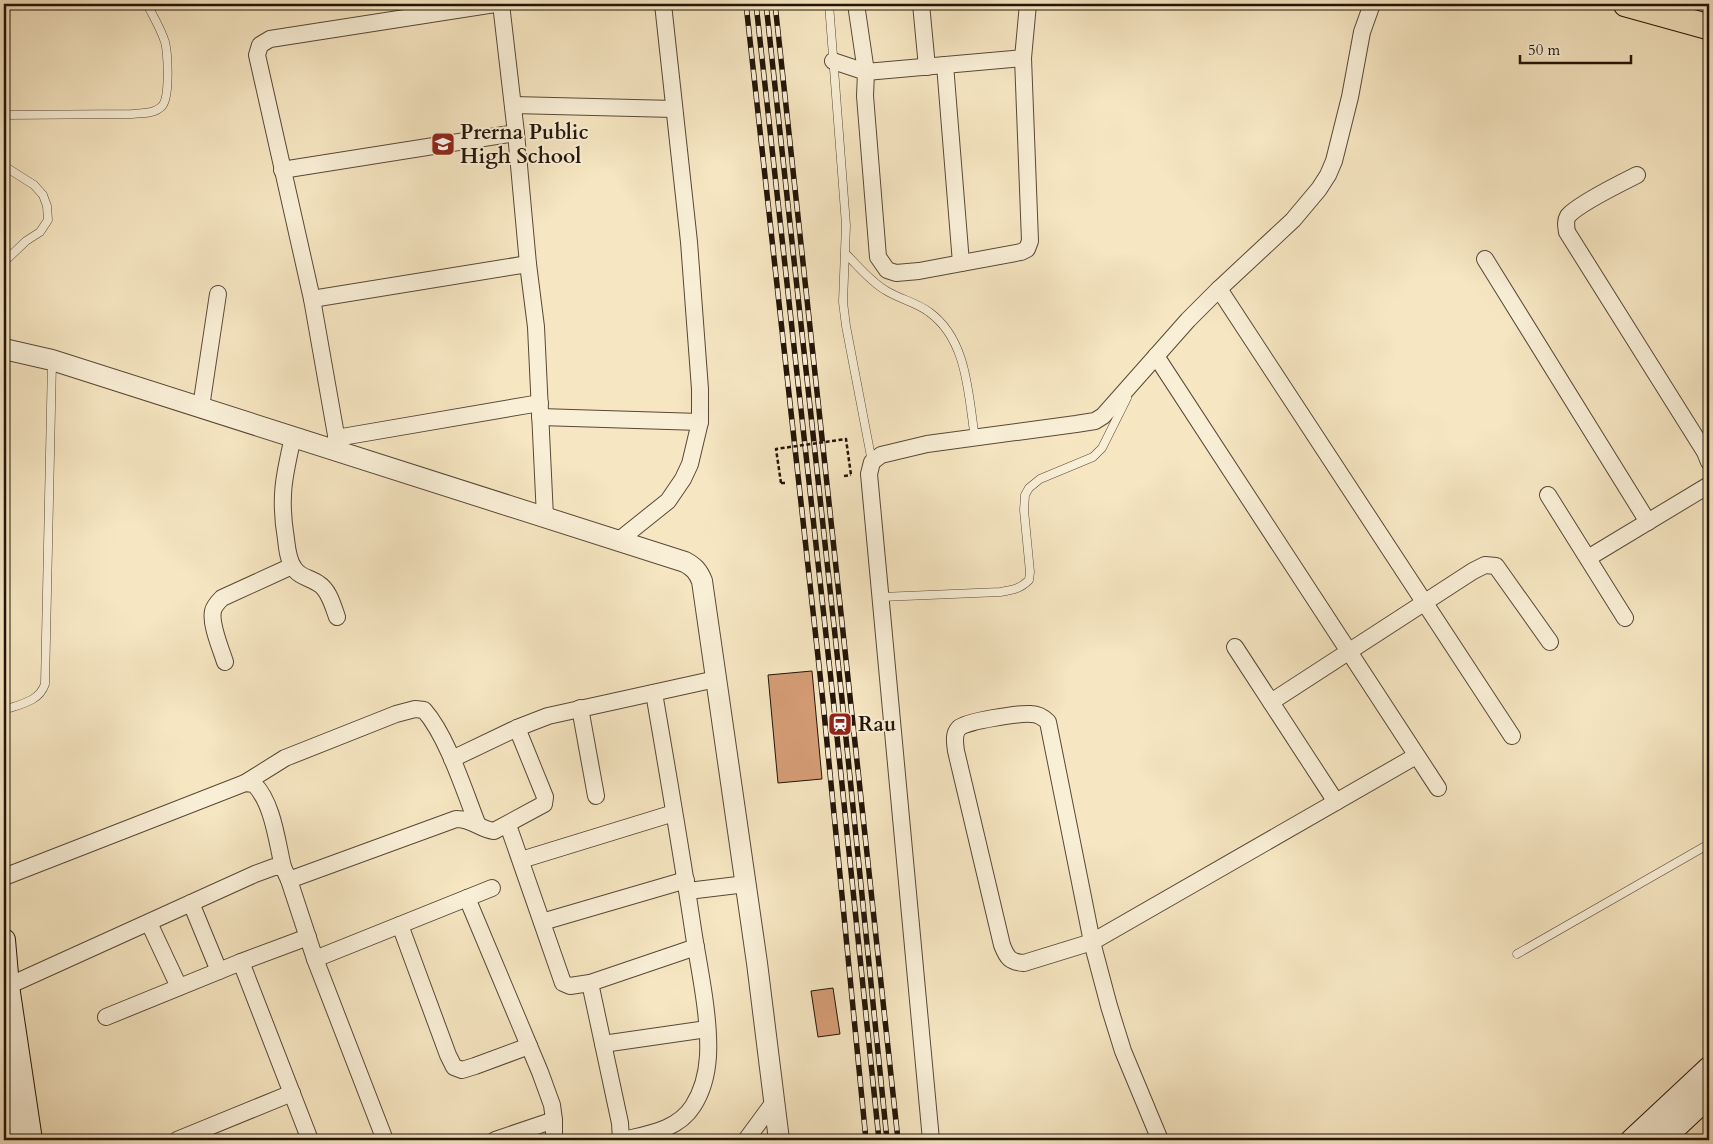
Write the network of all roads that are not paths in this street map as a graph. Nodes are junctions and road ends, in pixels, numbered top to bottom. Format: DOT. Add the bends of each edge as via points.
graph roads {
  1 [pos="147,4"];
  2 [pos="495,4"];
  3 [pos="501,4"];
  4 [pos="663,4"];
  5 [pos="829,4"];
  6 [pos="856,4"];
  7 [pos="921,4"];
  8 [pos="1028,4"];
  9 [pos="1372,4"];
  10 [pos="1626,4"];
  11 [pos="1709,27"];
  12 [pos="1023,58"];
  13 [pos="833,61"];
  14 [pos="945,65"];
  15 [pos="927,67"];
  16 [pos="866,72"];
  17 [pos="512,105"];
  18 [pos="674,109"];
  19 [pos="4,115"];
  20 [pos="516,133"];
  21 [pos="4,166"];
  22 [pos="282,170"];
  23 [pos="1637,175"];
  24 [pos="846,254"];
  25 [pos="1485,259"];
  26 [pos="4,262"];
  27 [pos="961,263"];
  28 [pos="528,264"];
  29 [pos="1219,288"];
  30 [pos="218,294"];
  31 [pos="312,299"];
  32 [pos="4,350"];
  33 [pos="1156,356"];
  34 [pos="52,360"];
  35 [pos="1136,380"];
  36 [pos="201,407"];
  37 [pos="540,410"];
  38 [pos="700,422"];
  39 [pos="293,437"];
  40 [pos="975,438"];
  41 [pos="337,445"];
  42 [pos="872,462"];
  43 [pos="1709,462"];
  44 [pos="1709,485"];
  45 [pos="1548,495"];
  46 [pos="545,517"];
  47 [pos="1648,522"];
  48 [pos="618,541"];
  49 [pos="1588,558"];
  50 [pos="292,566"];
  51 [pos="881,597"];
  52 [pos="1424,603"];
  53 [pos="337,617"];
  54 [pos="1625,618"];
  55 [pos="1550,642"];
  56 [pos="1235,647"];
  57 [pos="1348,651"];
  58 [pos="225,662"];
  59 [pos="716,679"];
  60 [pos="654,693"];
  61 [pos="1271,702"];
  62 [pos="580,708"];
  63 [pos="4,710"];
  64 [pos="517,728"];
  65 [pos="1512,736"];
  66 [pos="1416,756"];
  67 [pos="452,760"];
  68 [pos="245,783"];
  69 [pos="1438,788"];
  70 [pos="596,796"];
  71 [pos="1336,802"];
  72 [pos="674,813"];
  73 [pos="477,823"];
  74 [pos="508,825"];
  75 [pos="1709,844"];
  76 [pos="521,860"];
  77 [pos="286,874"];
  78 [pos="4,876"];
  79 [pos="746,884"];
  80 [pos="687,886"];
  81 [pos="492,888"];
  82 [pos="467,898"];
  83 [pos="192,903"];
  84 [pos="542,922"];
  85 [pos="149,923"];
  86 [pos="400,925"];
  87 [pos="308,937"];
  88 [pos="4,940"];
  89 [pos="1092,942"];
  90 [pos="696,948"];
  91 [pos="1517,954"];
  92 [pos="315,958"];
  93 [pos="241,962"];
  94 [pos="219,971"];
  95 [pos="590,983"];
  96 [pos="8,986"];
  97 [pos="179,987"];
  98 [pos="106,1017"];
  99 [pos="707,1029"];
  100 [pos="603,1044"];
  101 [pos="529,1046"];
  102 [pos="1709,1068"];
  103 [pos="4,1072"];
  104 [pos="292,1093"];
  105 [pos="1709,1096"];
  106 [pos="774,1102"];
  107 [pos="554,1120"];
  108 [pos="12,1140"];
  109 [pos="31,1140"];
  110 [pos="180,1140"];
  111 [pos="310,1140"];
  112 [pos="386,1140"];
  113 [pos="495,1140"];
  114 [pos="554,1140"];
  115 [pos="622,1140"];
  116 [pos="746,1140"];
  117 [pos="779,1140"];
  118 [pos="931,1140"];
  119 [pos="1160,1140"];
  120 [pos="1632,1140"];
  121 [pos="1662,1140"];
  1 -- 19 [label="lane" via="165,42 168,58 166,96 162,106 151,112 132,114"];
  2 -- 22 [label="street" via="270,39 260,45 257,55"];
  3 -- 17 [label="street"];
  4 -- 18 [label="street"];
  5 -- 13 [label="lane"];
  6 -- 16 [label="street"];
  7 -- 15 [label="street"];
  8 -- 12 [label="street"];
  9 -- 29 [label="street" via="1362,32 1350,97 1328,175 1293,220"];
  10 -- 11 [label="main road"];
  12 -- 14 [label="street"];
  12 -- 27 [label="street" via="1030,241 1027,249 1021,252"];
  13 -- 16 [label="street"];
  13 -- 24 [label="lane"];
  14 -- 15 [label="street"];
  14 -- 27 [label="street"];
  15 -- 16 [label="street"];
  16 -- 27 [label="street" via="865,96 878,257 887,270 896,272"];
  17 -- 18 [label="street"];
  17 -- 20 [label="street"];
  18 -- 38 [label="street" via="688,242"];
  20 -- 22 [label="street"];
  20 -- 28 [label="street"];
  21 -- 26 [label="lane" via="34,185 48,206 48,220 40,232"];
  22 -- 31 [label="street"];
  23 -- 43 [label="street" via="1579,208 1568,217 1567,232"];
  24 -- 40 [label="lane" via="885,291 929,312 948,332 963,364"];
  24 -- 42 [label="lane" via="843,302"];
  25 -- 47 [label="street"];
  28 -- 31 [label="street"];
  28 -- 37 [label="street" via="536,327"];
  29 -- 33 [label="street"];
  29 -- 52 [label="street"];
  30 -- 36 [label="street"];
  31 -- 41 [label="street"];
  32 -- 34 [label="street"];
  33 -- 35 [label="street"];
  33 -- 57 [label="street"];
  34 -- 36 [label="street"];
  34 -- 63 [label="lane" via="45,684 42,694"];
  35 -- 40 [label="street" via="1095,421"];
  35 -- 51 [label="lane" via="1102,448 1093,457 1040,479 1025,495 1030,572 1029,580 1022,587 1000,592"];
  36 -- 39 [label="street"];
  37 -- 38 [label="street"];
  37 -- 41 [label="street"];
  37 -- 46 [label="street"];
  38 -- 48 [label="street" via="690,464 673,494"];
  39 -- 41 [label="street"];
  39 -- 50 [label="street" via="282,492 283,519"];
  40 -- 42 [label="street" via="892,452"];
  41 -- 46 [label="street"];
  42 -- 51 [label="street" via="870,474"];
  44 -- 47 [label="street"];
  45 -- 49 [label="street"];
  46 -- 48 [label="street"];
  47 -- 49 [label="street"];
  48 -- 59 [label="street" via="685,562 699,574"];
  49 -- 54 [label="street"];
  50 -- 53 [label="street" via="297,573 325,589"];
  50 -- 58 [label="street" via="222,598 216,604 212,612 214,626"];
  51 -- 118 [label="street"];
  52 -- 55 [label="street" via="1485,565 1496,566"];
  52 -- 57 [label="street"];
  52 -- 65 [label="street"];
  56 -- 61 [label="street"];
  57 -- 61 [label="street"];
  57 -- 66 [label="street"];
  59 -- 60 [label="street"];
  59 -- 79 [label="street"];
  60 -- 62 [label="street"];
  60 -- 72 [label="street"];
  61 -- 71 [label="street"];
  62 -- 64 [label="street"];
  62 -- 70 [label="street"];
  64 -- 67 [label="street"];
  64 -- 74 [label="street" via="545,797 544,804"];
  66 -- 69 [label="street"];
  66 -- 71 [label="street"];
  67 -- 68 [label="street" via="432,719 424,710 414,709 285,758"];
  67 -- 73 [label="street"];
  68 -- 77 [label="street" via="254,784 261,790"];
  68 -- 78 [label="street"];
  71 -- 89 [label="street"];
  72 -- 76 [label="street"];
  72 -- 80 [label="street"];
  73 -- 74 [label="street" via="486,830 494,831"];
  73 -- 77 [label="street" via="456,819"];
  74 -- 76 [label="street"];
  75 -- 91 [label="lane"];
  76 -- 84 [label="street"];
  77 -- 83 [label="street" via="274,867"];
  77 -- 87 [label="street"];
  79 -- 80 [label="street"];
  79 -- 106 [label="street"];
  80 -- 84 [label="street"];
  80 -- 90 [label="street"];
  81 -- 82 [label="street"];
  82 -- 86 [label="street"];
  82 -- 101 [label="street"];
  83 -- 85 [label="street"];
  83 -- 94 [label="street"];
  84 -- 95 [label="street" via="564,983 570,986"];
  85 -- 96 [label="street"];
  85 -- 97 [label="street"];
  86 -- 92 [label="street"];
  86 -- 101 [label="street" via="454,1067 462,1070"];
  87 -- 92 [label="street"];
  87 -- 93 [label="street"];
  88 -- 96 [label="main road"];
  89 -- 89 [label="street" via="1048,722 1030,713 967,723 958,729 954,739 1006,957 1013,962 1024,963"];
  89 -- 119 [label="street" via="1123,1052"];
  90 -- 95 [label="street"];
  90 -- 99 [label="street"];
  92 -- 112 [label="street"];
  93 -- 94 [label="street"];
  93 -- 104 [label="street"];
  94 -- 97 [label="street"];
  95 -- 100 [label="street"];
  96 -- 109 [label="main road"];
  97 -- 98 [label="street"];
  99 -- 100 [label="street"];
  99 -- 115 [label="street" via="708,1056 704,1079 692,1108 665,1129"];
  100 -- 115 [label="street"];
  101 -- 107 [label="street" via="552,1105"];
  102 -- 120 [label="main road"];
  103 -- 108 [label="main road"];
  104 -- 110 [label="street"];
  104 -- 111 [label="street"];
  105 -- 121 [label="main road"];
  106 -- 116 [label="street"];
  106 -- 117 [label="street"];
  107 -- 113 [label="street"];
  107 -- 114 [label="street"];
}
